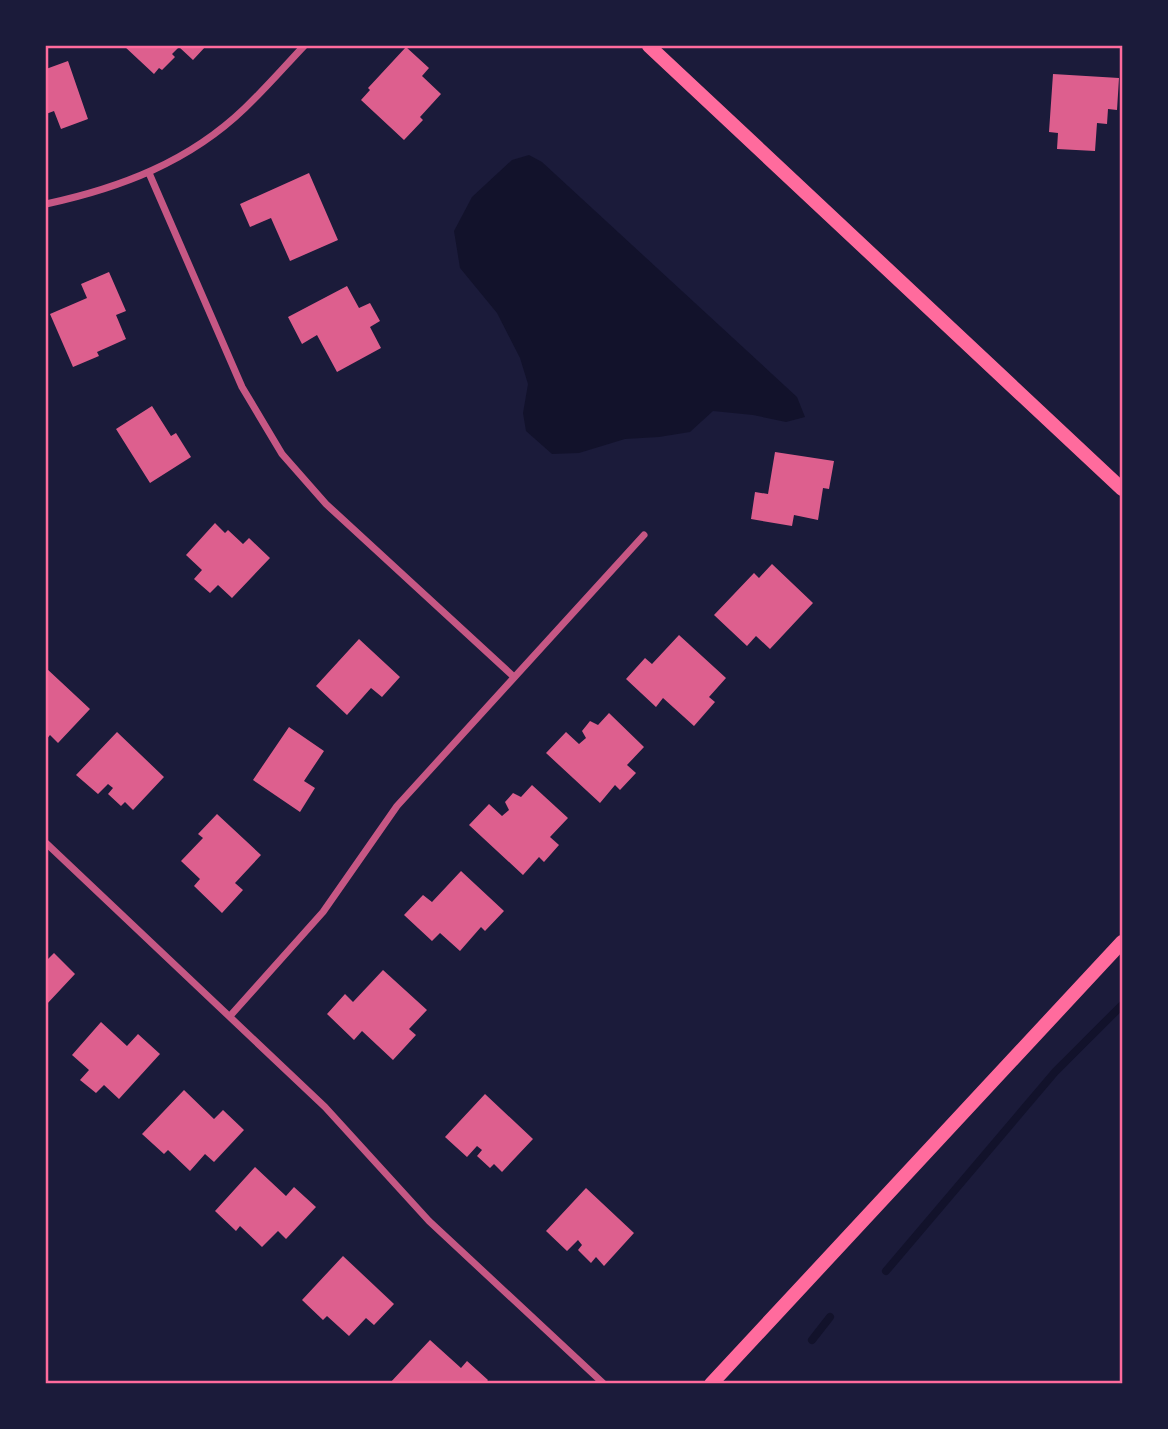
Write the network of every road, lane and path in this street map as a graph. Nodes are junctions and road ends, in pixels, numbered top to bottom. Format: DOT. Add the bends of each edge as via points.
graph roads {
  1 [pos="304,46"];
  2 [pos="649,46"];
  3 [pos="149,173"];
  4 [pos="46,204"];
  5 [pos="1122,489"];
  6 [pos="644,535"];
  7 [pos="514,677"];
  8 [pos="46,843"];
  9 [pos="1122,942"];
  10 [pos="230,1016"];
  11 [pos="604,1384"];
  12 [pos="711,1384"];
  1 -- 3 [label="street" via="245,109 203,142"];
  2 -- 5 [label="main road"];
  3 -- 4 [label="street"];
  3 -- 7 [label="street" via="242,387 282,454 326,504"];
  6 -- 7 [label="street"];
  7 -- 10 [label="street" via="397,806 323,912"];
  8 -- 10 [label="street"];
  9 -- 12 [label="main road"];
  10 -- 11 [label="street" via="326,1107 429,1221"];
}
